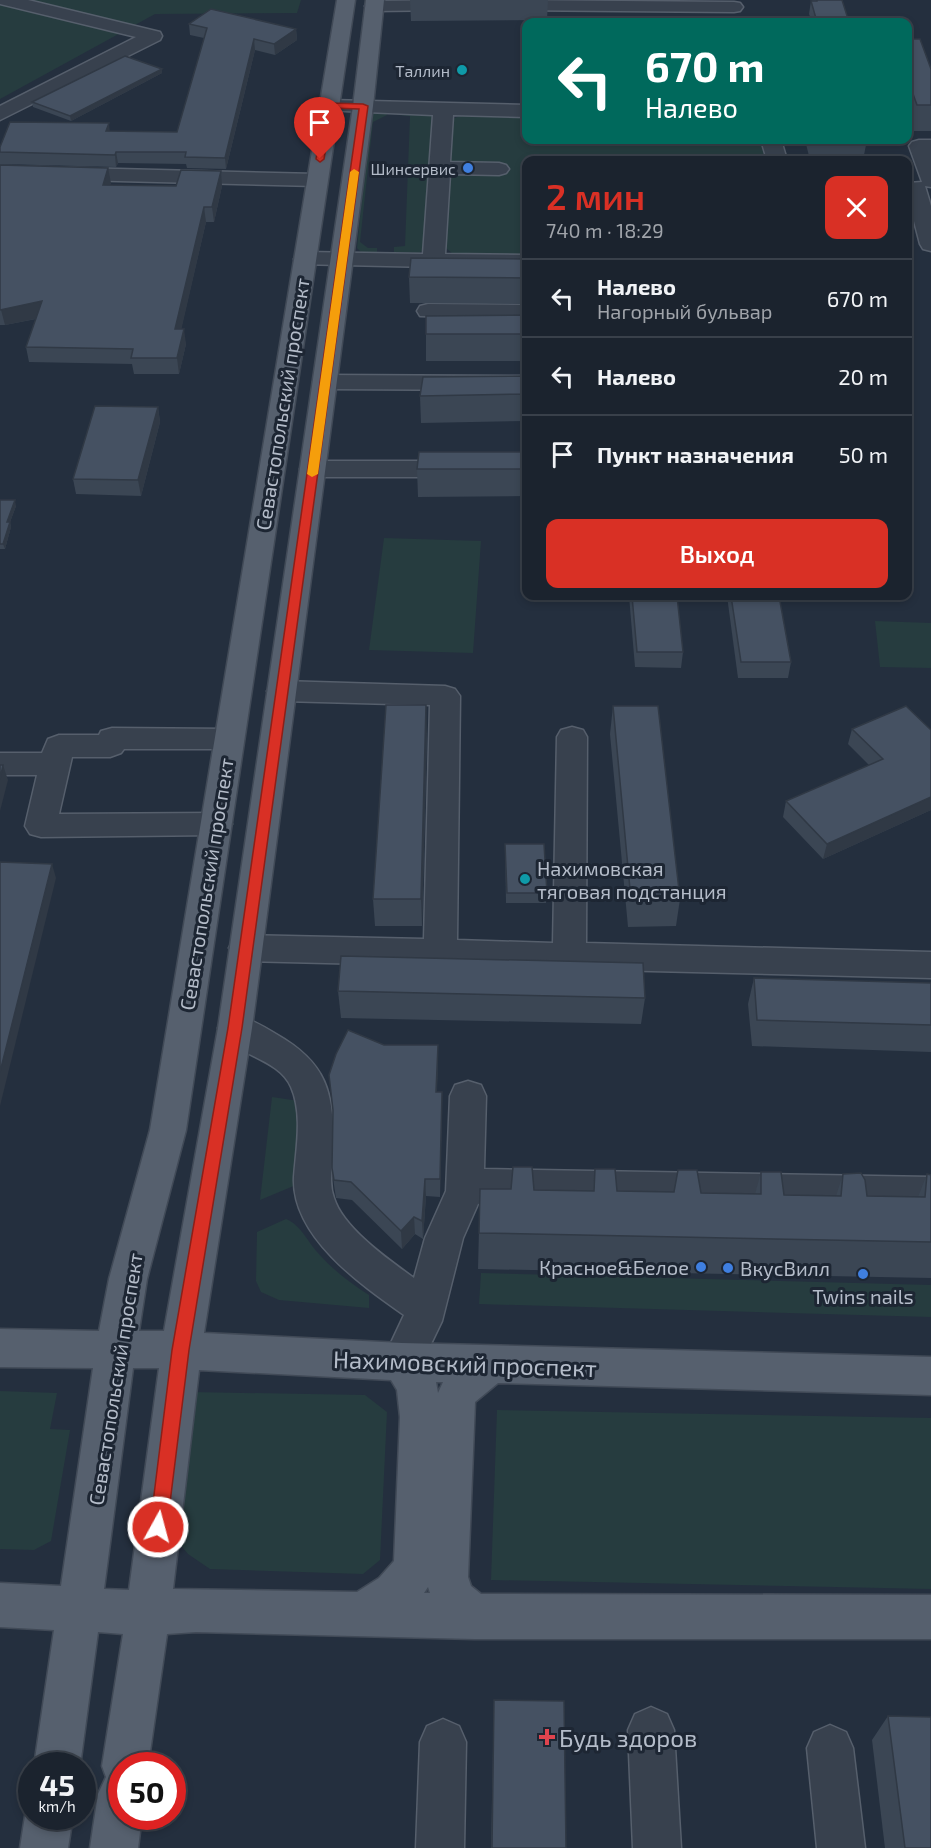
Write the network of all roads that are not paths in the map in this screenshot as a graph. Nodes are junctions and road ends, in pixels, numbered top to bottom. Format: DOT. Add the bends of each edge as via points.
graph roads {
  1 [pos="6,0"];
  2 [pos="345,0"];
  3 [pos="375,3"];
  4 [pos="572,3"];
  5 [pos="734,7"];
  6 [pos="329,105"];
  7 [pos="363,106"];
  8 [pos="443,110"];
  9 [pos="522,111"];
  10 [pos="0,114"];
  11 [pos="916,146"];
  12 [pos="440,168"];
  13 [pos="499,168"];
  14 [pos="0,172"];
  15 [pos="316,180"];
  16 [pos="921,185"];
  17 [pos="931,244"];
  18 [pos="912,254"];
  19 [pos="931,254"];
  20 [pos="305,259"];
  21 [pos="342,259"];
  22 [pos="434,261"];
  23 [pos="522,262"];
  24 [pos="428,311"];
  25 [pos="522,312"];
  26 [pos="325,382"];
  27 [pos="522,383"];
  28 [pos="313,469"];
  29 [pos="522,469"];
  30 [pos="282,691"];
  31 [pos="572,737"];
  32 [pos="229,739"];
  33 [pos="0,764"];
  34 [pos="55,764"];
  35 [pos="216,824"];
  36 [pos="246,948"];
  37 [pos="440,952"];
  38 [pos="569,955"];
  39 [pos="931,964"];
  40 [pos="235,1028"];
  41 [pos="468,1096"];
  42 [pos="465,1192"];
  43 [pos="931,1193"];
  44 [pos="425,1307"];
  45 [pos="0,1348"];
  46 [pos="116,1349"];
  47 [pos="181,1350"];
  48 [pos="402,1362"];
  49 [pos="490,1365"];
  50 [pos="931,1376"];
  51 [pos="0,1605"];
  52 [pos="80,1610"];
  53 [pos="148,1612"];
  54 [pos="359,1615"];
  55 [pos="474,1617"];
  56 [pos="931,1617"];
  57 [pos="651,1730"];
  58 [pos="443,1742"];
  59 [pos="830,1748"];
  60 [pos="59,1752"];
  61 [pos="127,1752"];
  62 [pos="47,1830"];
  63 [pos="117,1830"];
  64 [pos="44,1848"];
  65 [pos="114,1848"];
  66 [pos="440,1848"];
  67 [pos="657,1848"];
  68 [pos="841,1848"];
  1 -- 10 [label="street" via="153,36"];
  2 -- 6 [label="main road, Севастопольский проспект"];
  3 -- 4 [label="street"];
  3 -- 7 [label="main road, Севастопольский проспект"];
  4 -- 5 [label="street"];
  6 -- 7 [label="street"];
  6 -- 15 [label="main road, Севастопольский проспект"];
  7 -- 8 [label="street"];
  7 -- 21 [label="main road, Севастопольский проспект"];
  8 -- 9 [label="street"];
  8 -- 12 [label="street"];
  11 -- 16 [label="street"];
  12 -- 13 [label="street"];
  12 -- 22 [label="street"];
  14 -- 15 [label="street"];
  15 -- 20 [label="main road, Севастопольский проспект"];
  16 -- 17 [label="street"];
  18 -- 19 [label="street"];
  20 -- 21 [label="street"];
  20 -- 32 [label="main road, Севастопольский проспект"];
  21 -- 22 [label="street"];
  21 -- 26 [label="main road, Севастопольский проспект"];
  22 -- 23 [label="street"];
  24 -- 25 [label="street"];
  26 -- 27 [label="street"];
  26 -- 28 [label="main road, Севастопольский проспект"];
  28 -- 29 [label="street"];
  28 -- 30 [label="main road, Севастопольский проспект"];
  30 -- 36 [label="main road, Севастопольский проспект"];
  30 -- 37 [label="street" via="445,696"];
  31 -- 38 [label="street"];
  32 -- 34 [label="street" via="59,746"];
  32 -- 35 [label="main road, Севастопольский проспект"];
  33 -- 34 [label="street"];
  34 -- 35 [label="street" via="41,826"];
  35 -- 46 [label="main road, Севастопольский проспект" via="168,1130 128,1279"];
  36 -- 37 [label="street"];
  36 -- 40 [label="main road, Севастопольский проспект"];
  37 -- 38 [label="street"];
  38 -- 39 [label="street"];
  40 -- 44 [label="street" via="284,1055 310,1085 314,1100 313,1185 321,1214 365,1263"];
  40 -- 47 [label="main road, Севастопольский проспект"];
  41 -- 42 [label="street"];
  42 -- 43 [label="street" via="483,1185"];
  42 -- 44 [label="street" via="444,1238"];
  44 -- 48 [label="street"];
  45 -- 46 [label="main road, Нахимовский проспект"];
  46 -- 47 [label="main road, Нахимовский проспект"];
  46 -- 52 [label="main road, Севастопольский проспект"];
  47 -- 48 [label="main road, Нахимовский проспект"];
  47 -- 53 [label="main road, Севастопольский проспект"];
  48 -- 49 [label="main road, Нахимовский проспект"];
  48 -- 54 [label="main road" via="417,1385 421,1417 415,1569 395,1594"];
  49 -- 50 [label="main road, Нахимовский проспект"];
  49 -- 55 [label="main road" via="462,1386 455,1402 446,1577 455,1601"];
  51 -- 52 [label="main road"];
  52 -- 53 [label="main road"];
  52 -- 60 [label="main road, Севастопольский проспект"];
  53 -- 54 [label="main road"];
  53 -- 61 [label="main road, Севастопольский проспект"];
  54 -- 55 [label="main road"];
  55 -- 56 [label="main road"];
  57 -- 67 [label="street"];
  58 -- 66 [label="street"];
  59 -- 68 [label="street"];
  62 -- 64 [label="main road"];
  63 -- 65 [label="main road"];
}
